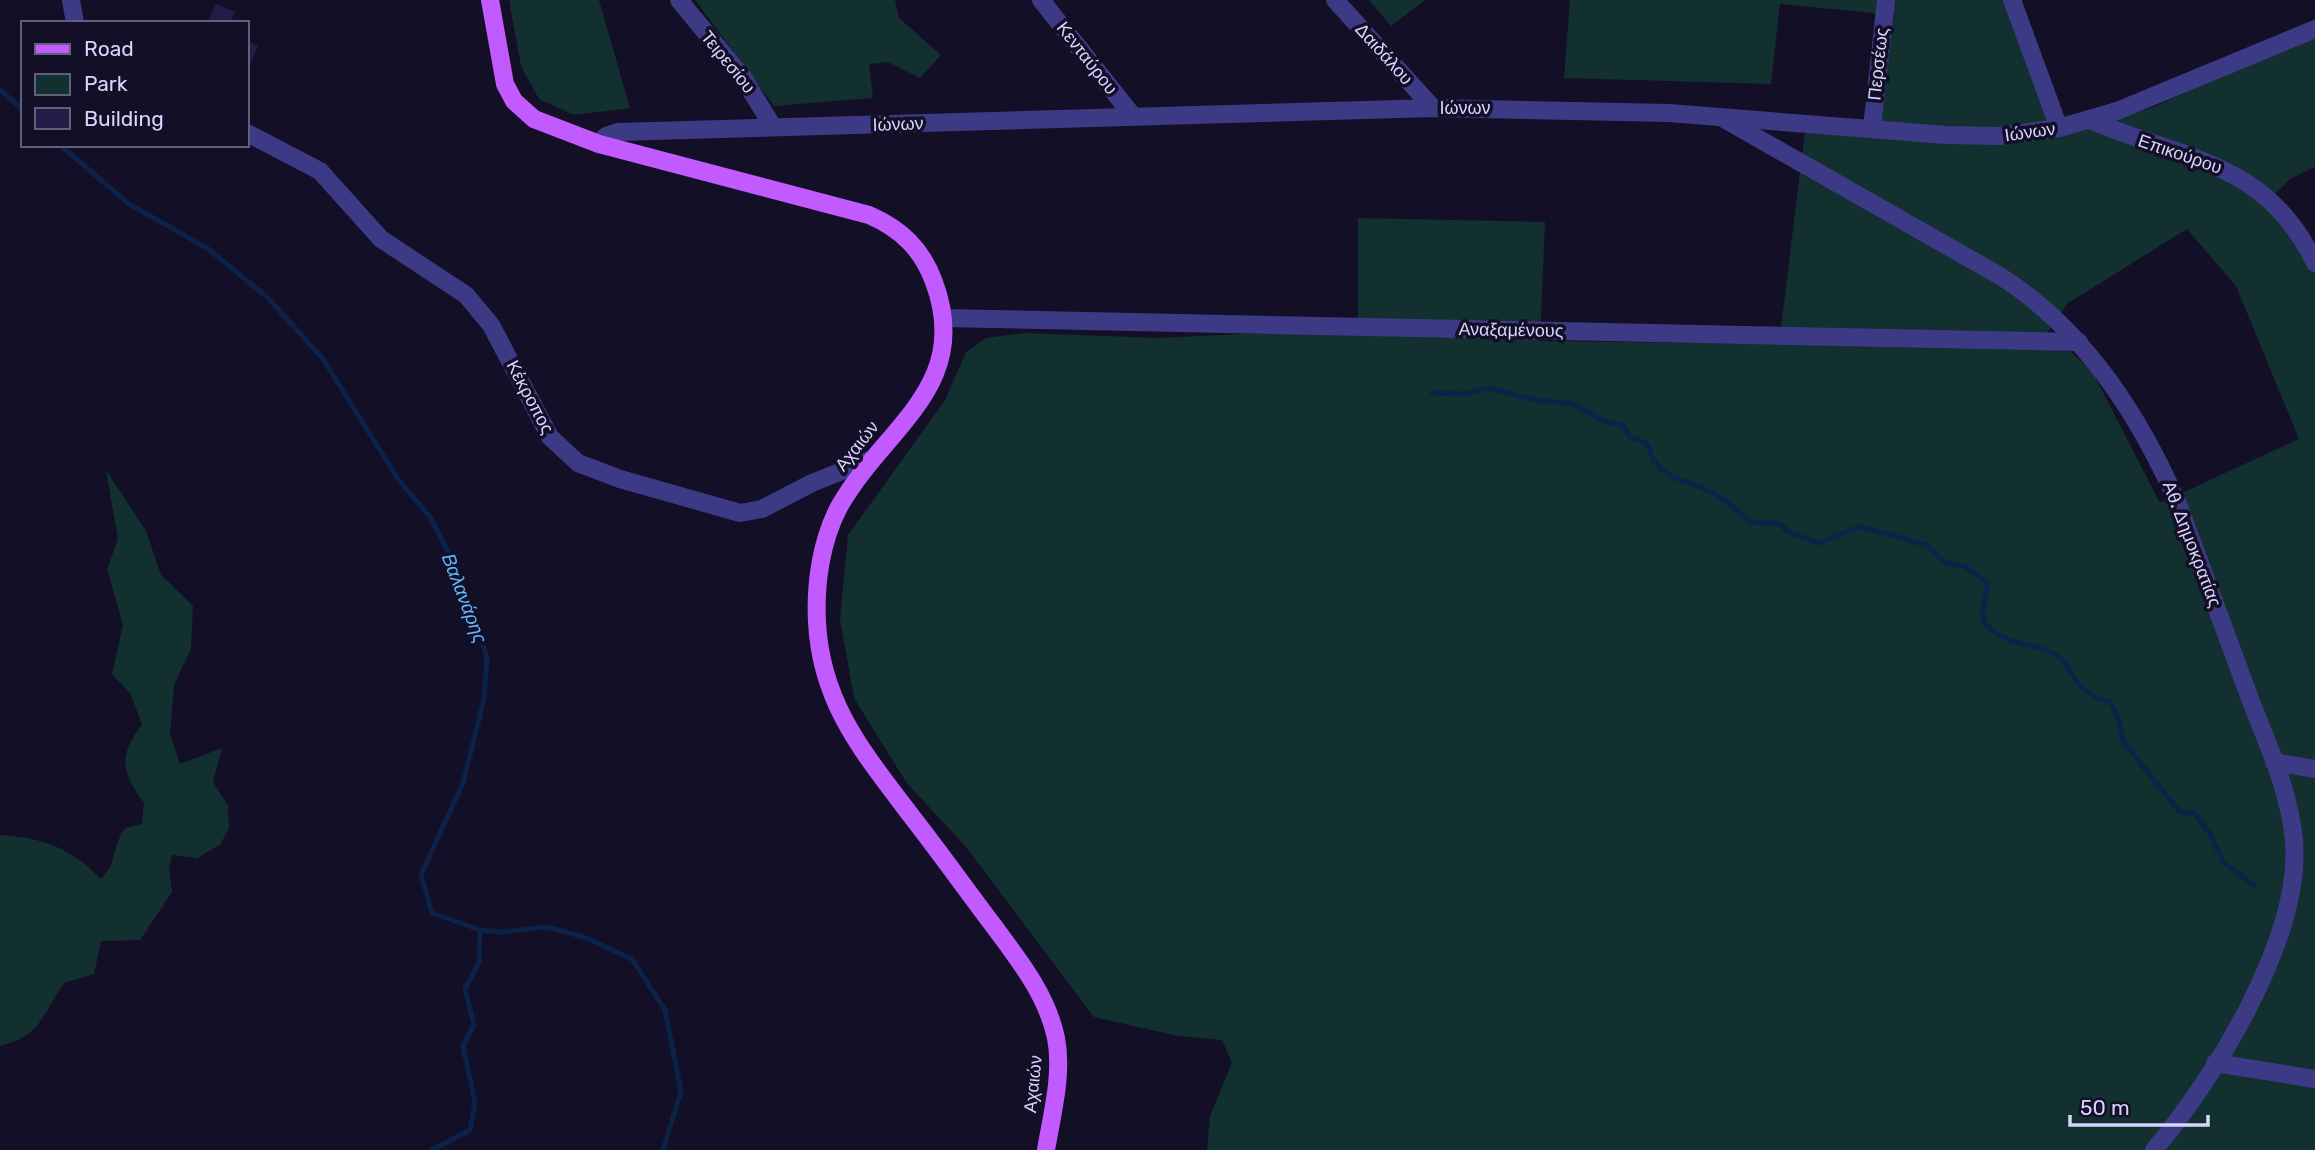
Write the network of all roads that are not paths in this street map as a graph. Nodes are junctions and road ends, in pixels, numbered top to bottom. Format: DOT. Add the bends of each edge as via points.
graph roads {
  1 [pos="71,0"];
  2 [pos="489,0"];
  3 [pos="679,0"];
  4 [pos="1041,0"];
  5 [pos="1335,0"];
  6 [pos="1886,0"];
  7 [pos="2012,0"];
  8 [pos="75,21"];
  9 [pos="2315,29"];
  10 [pos="1433,108"];
  11 [pos="1717,115"];
  12 [pos="1133,116"];
  13 [pos="2090,120"];
  14 [pos="774,127"];
  15 [pos="1872,128"];
  16 [pos="2059,128"];
  17 [pos="248,134"];
  18 [pos="599,144"];
  19 [pos="2315,263"];
  20 [pos="943,318"];
  21 [pos="2079,342"];
  22 [pos="872,459"];
  23 [pos="2274,762"];
  24 [pos="2315,769"];
  25 [pos="2215,1063"];
  26 [pos="2315,1079"];
  27 [pos="1046,1150"];
  28 [pos="2154,1150"];
  1 -- 8 [label="street"];
  2 -- 18 [label="main road, Αχαιών" via="502,75 514,100 534,119"];
  3 -- 14 [label="street, Τειρεσίου" via="744,79"];
  4 -- 12 [label="street, Κενταύρου"];
  5 -- 10 [label="street, Δαιδάλου"];
  6 -- 15 [label="street, Περσέως"];
  7 -- 16 [label="street"];
  9 -- 13 [label="street, Ιώνων"];
  10 -- 11 [label="street, Ιώνων"];
  10 -- 12 [label="street, Ιώνων"];
  11 -- 15 [label="street, Ιώνων"];
  11 -- 21 [label="street, Αθ. Δημοκρατίας" via="2000,276"];
  12 -- 14 [label="street, Ιώνων"];
  13 -- 16 [label="street, Ιώνων"];
  13 -- 19 [label="street, Επικούρου" via="2215,164 2249,183 2285,215"];
  14 -- 18 [label="street, Ιώνων" via="618,132"];
  15 -- 16 [label="street, Ιώνων" via="1975,136"];
  17 -- 22 [label="street, Κέκροπος" via="320,172 381,239 466,295 491,325 550,437 578,463 740,513 762,509"];
  18 -- 20 [label="main road, Αχαιών" via="836,204 891,224 914,245 929,268"];
  20 -- 21 [label="street, Αναξαμένους"];
  20 -- 22 [label="main road, Αχαιών" via="945,342 935,377"];
  21 -- 23 [label="street, Αθ. Δημοκρατίας" via="2125,404 2164,473"];
  22 -- 27 [label="main road, Αχαιών" via="838,509 823,552 817,602 823,663 848,730 1026,969 1046,1007 1058,1052"];
  23 -- 24 [label="street"];
  23 -- 25 [label="street, Αθ. Δημοκρατίας" via="2294,842 2291,904 2256,992"];
  25 -- 26 [label="street"];
  25 -- 28 [label="street, Αθ. Δημοκρατίας"];
}
